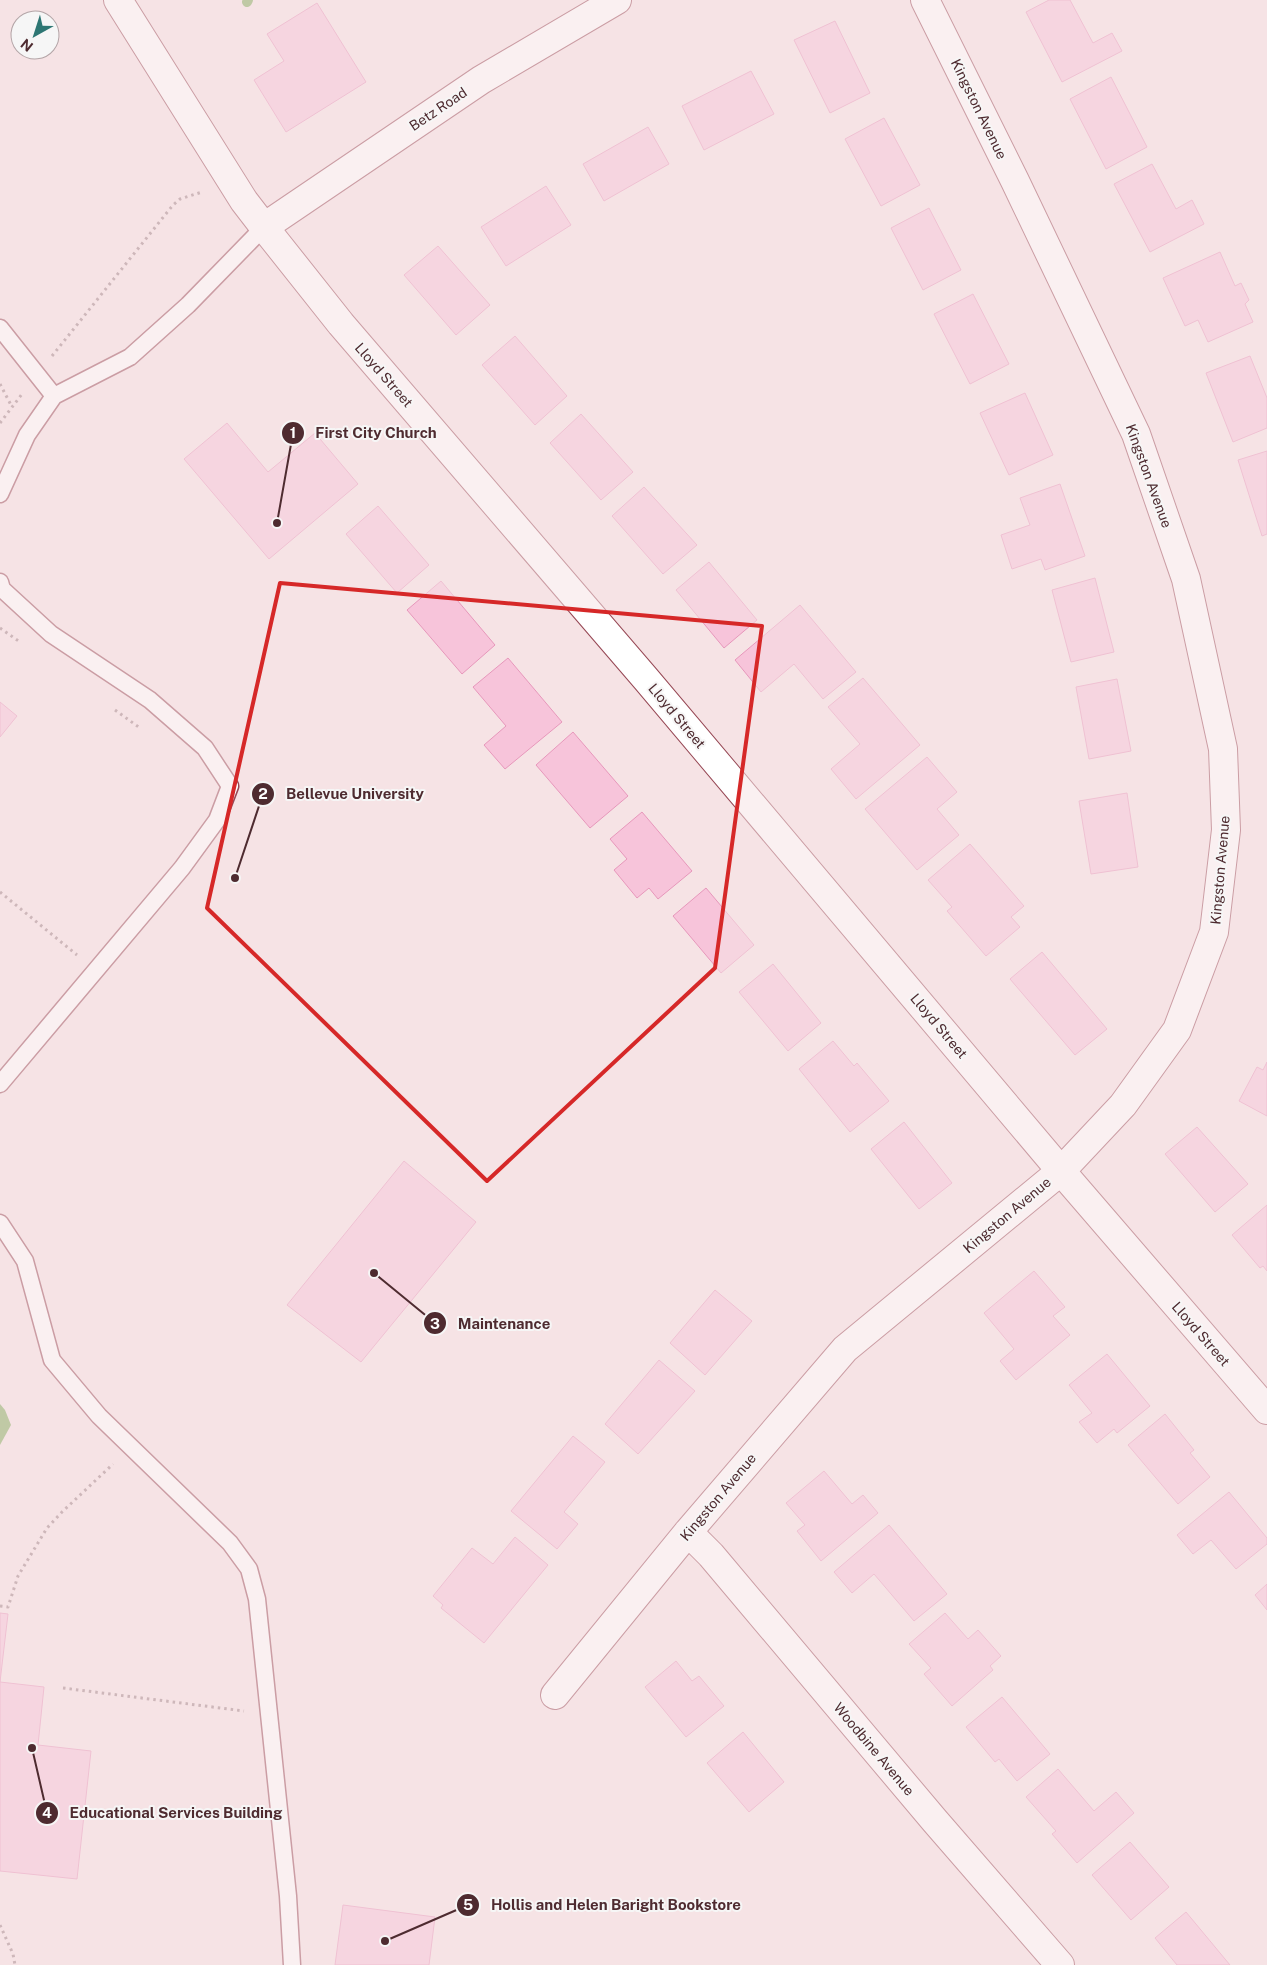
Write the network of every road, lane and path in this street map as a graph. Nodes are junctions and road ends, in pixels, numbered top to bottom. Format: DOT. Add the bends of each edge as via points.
graph roads {
  1 [pos="118,0"];
  2 [pos="617,0"];
  3 [pos="925,0"];
  4 [pos="203,192"];
  5 [pos="264,227"];
  6 [pos="0,328"];
  7 [pos="36,374"];
  8 [pos="0,384"];
  9 [pos="54,396"];
  10 [pos="12,407"];
  11 [pos="0,423"];
  12 [pos="0,494"];
  13 [pos="0,582"];
  14 [pos="0,887"];
  15 [pos="0,892"];
  16 [pos="70,950"];
  17 [pos="0,1084"];
  18 [pos="1061,1171"];
  19 [pos="0,1223"];
  20 [pos="1267,1410"];
  21 [pos="132,1448"];
  22 [pos="688,1532"];
  23 [pos="0,1606"];
  24 [pos="63,1688"];
  25 [pos="554,1695"];
  26 [pos="245,1711"];
  27 [pos="0,1926"];
  28 [pos="15,1965"];
  29 [pos="292,1965"];
  30 [pos="1060,1965"];
  1 -- 5 [label="street, Lloyd Street" via="244,201"];
  2 -- 5 [label="street, Betz Road" via="481,80"];
  3 -- 18 [label="street, Kingston Avenue" via="1136,434 1186,579 1223,749 1226,830 1214,932 1177,1030 1123,1106"];
  4 -- 7 [label="path" via="180,199 174,205"];
  5 -- 9 [label="lane" via="188,305 130,357"];
  5 -- 18 [label="street, Lloyd Street" via="340,324 646,679"];
  6 -- 7 [label="lane"];
  7 -- 9 [label="lane"];
  7 -- 10 [label="path"];
  8 -- 10 [label="path"];
  9 -- 12 [label="lane" via="27,435"];
  10 -- 11 [label="path"];
  13 -- 17 [label="lane" via="2,589 51,634 150,700 205,748 230,786 217,820 182,868"];
  14 -- 15 [label="path"];
  15 -- 16 [label="path"];
  18 -- 20 [label="street, Lloyd Street"];
  18 -- 22 [label="street, Kingston Avenue" via="845,1349"];
  19 -- 21 [label="lane" via="25,1261 52,1360 99,1416"];
  21 -- 23 [label="path" via="47,1528 18,1576 8,1607"];
  21 -- 29 [label="lane" via="230,1543 249,1569 258,1609 288,1896"];
  22 -- 25 [label="street, Kingston Avenue"];
  22 -- 30 [label="street, Woodbine Avenue"];
  24 -- 26 [label="path"];
  27 -- 28 [label="path"];
}
